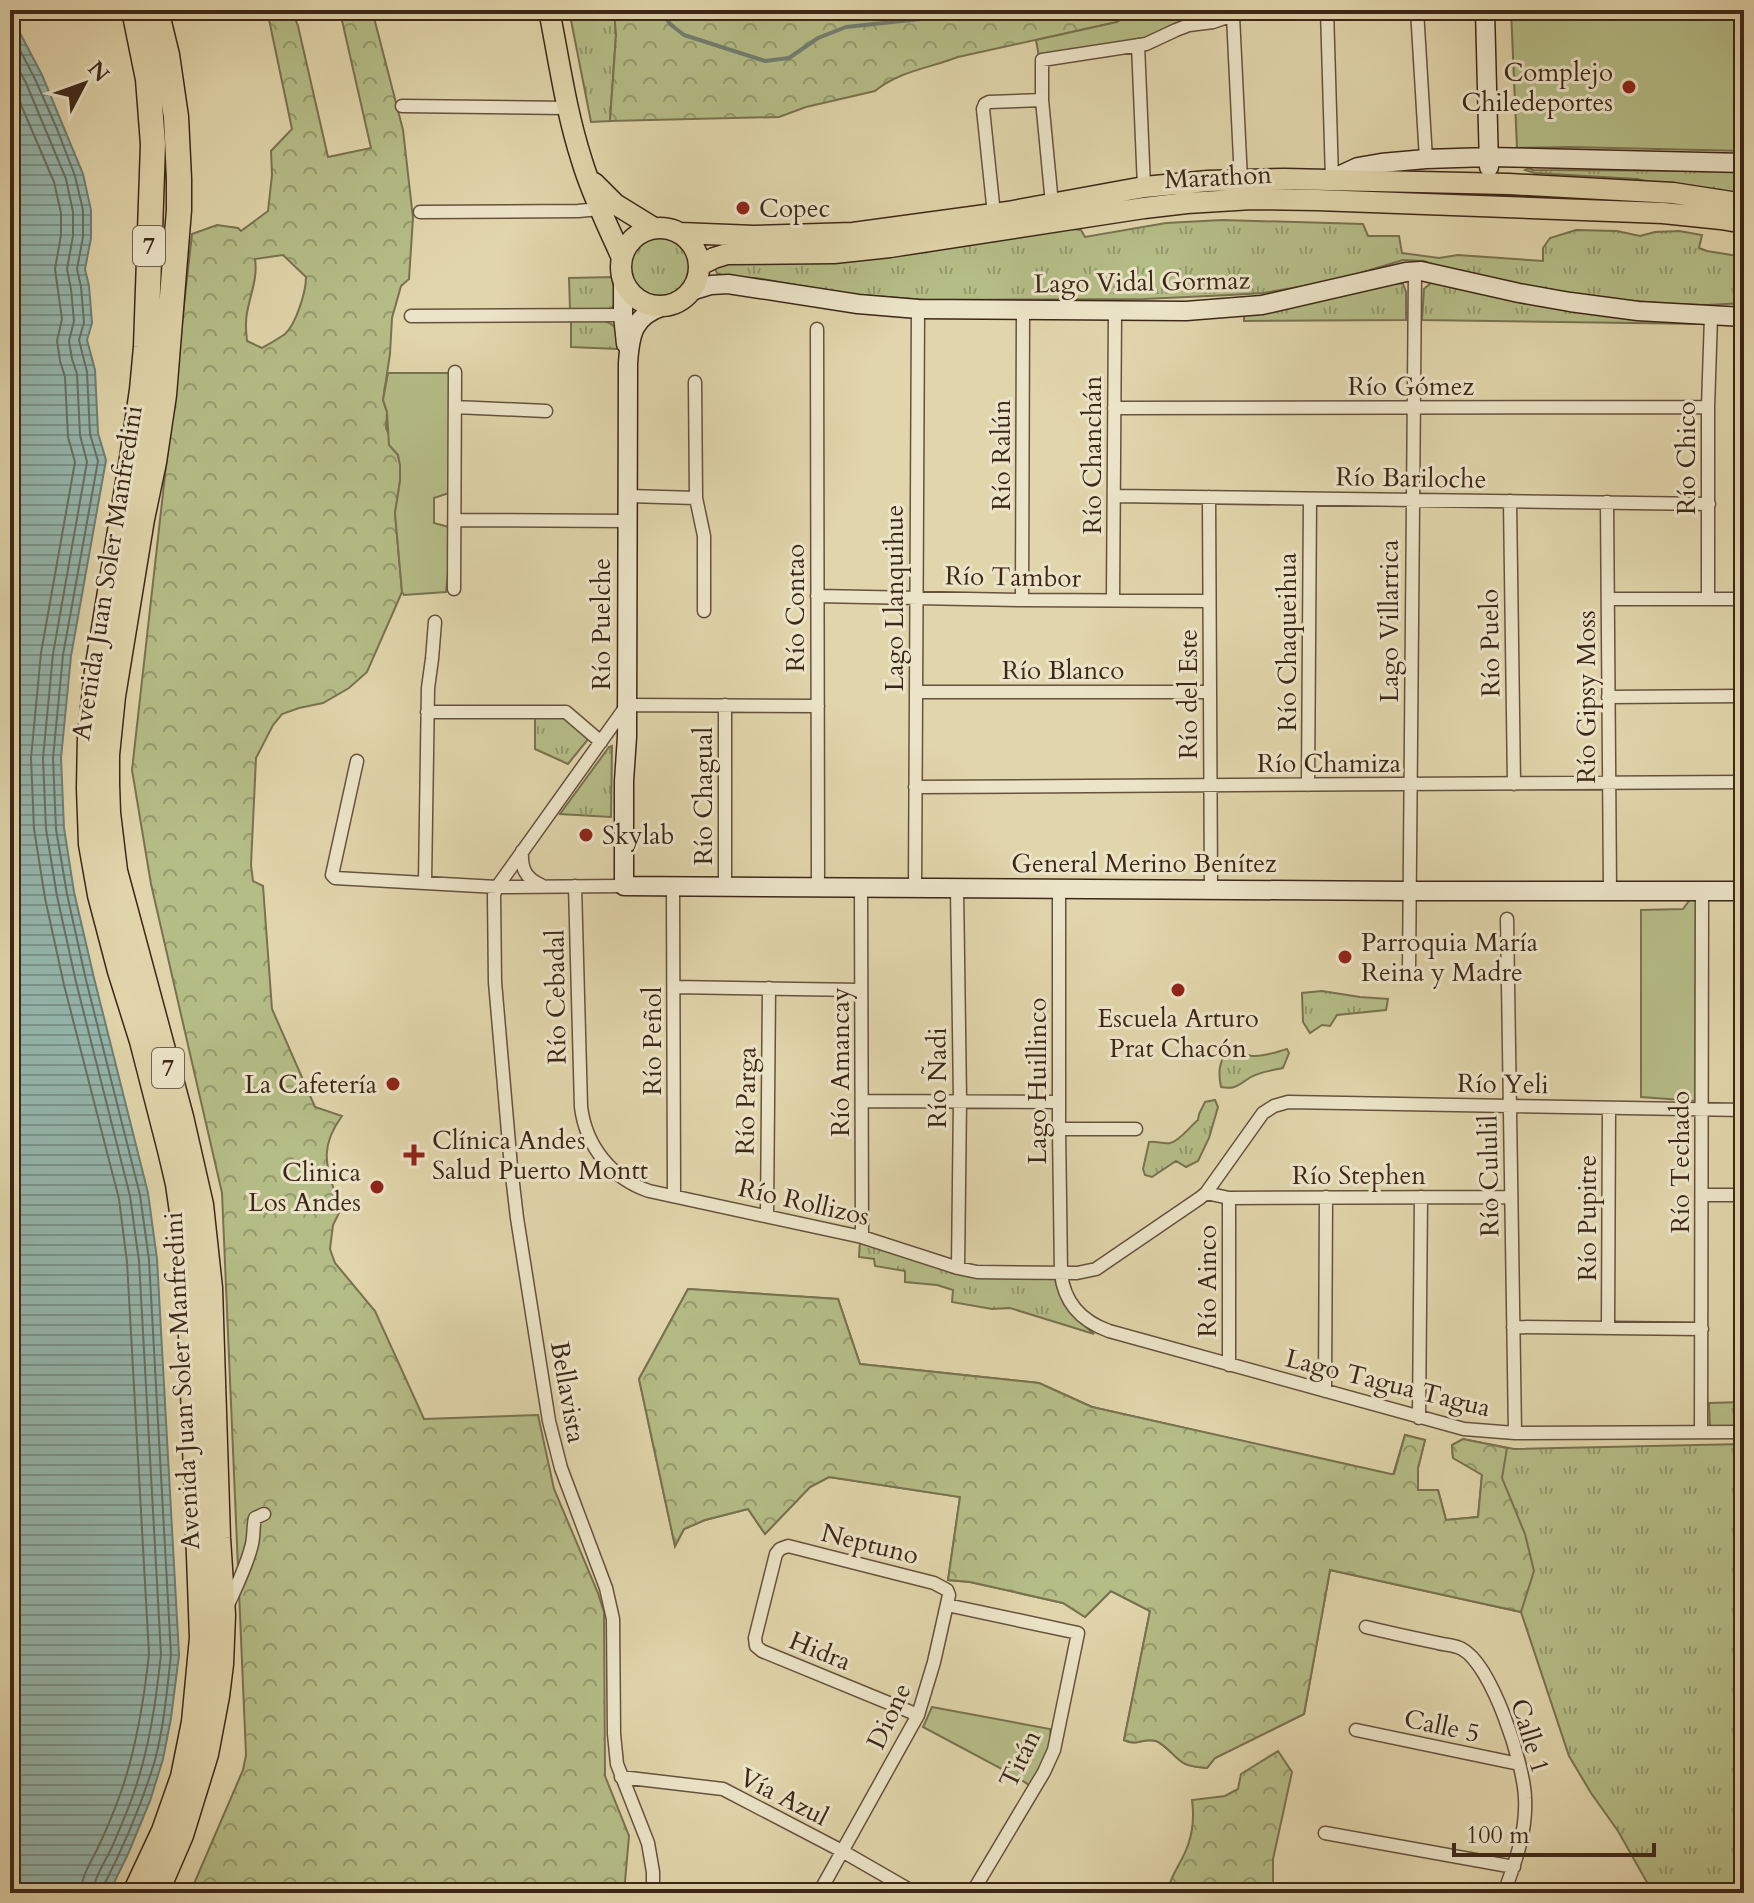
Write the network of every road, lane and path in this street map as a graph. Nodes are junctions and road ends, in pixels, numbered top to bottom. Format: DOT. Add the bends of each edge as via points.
graph roads {
  1 [pos="134,10"];
  2 [pos="156,10"];
  3 [pos="549,10"];
  4 [pos="1247,10"];
  5 [pos="1327,10"];
  6 [pos="1417,10"];
  7 [pos="1485,10"];
  8 [pos="1233,16"];
  9 [pos="1138,45"];
  10 [pos="1042,100"];
  11 [pos="402,106"];
  12 [pos="568,108"];
  13 [pos="1489,157"];
  14 [pos="1426,159"];
  15 [pos="1744,163"];
  16 [pos="583,165"];
  17 [pos="1332,179"];
  18 [pos="1241,180"];
  19 [pos="1490,183"];
  20 [pos="1144,187"];
  21 [pos="1052,204"];
  22 [pos="1744,204"];
  23 [pos="1464,206"];
  24 [pos="1518,208"];
  25 [pos="600,209"];
  26 [pos="420,212"];
  27 [pos="994,214"];
  28 [pos="1744,223"];
  29 [pos="654,228"];
  30 [pos="680,233"];
  31 [pos="622,268"];
  32 [pos="700,268"];
  33 [pos="1415,271"];
  34 [pos="728,284"];
  35 [pos="691,291"];
  36 [pos="664,306"];
  37 [pos="918,309"];
  38 [pos="1023,311"];
  39 [pos="1115,311"];
  40 [pos="623,315"];
  41 [pos="411,316"];
  42 [pos="1711,317"];
  43 [pos="1744,317"];
  44 [pos="817,329"];
  45 [pos="628,363"];
  46 [pos="455,372"];
  47 [pos="695,382"];
  48 [pos="455,407"];
  49 [pos="1708,407"];
  50 [pos="1114,408"];
  51 [pos="1413,408"];
  52 [pos="546,411"];
  53 [pos="628,496"];
  54 [pos="1114,496"];
  55 [pos="1209,497"];
  56 [pos="696,498"];
  57 [pos="1310,499"];
  58 [pos="1412,500"];
  59 [pos="1510,501"];
  60 [pos="1607,502"];
  61 [pos="1709,504"];
  62 [pos="455,520"];
  63 [pos="628,521"];
  64 [pos="454,589"];
  65 [pos="817,596"];
  66 [pos="916,598"];
  67 [pos="1608,599"];
  68 [pos="1708,599"];
  69 [pos="1744,599"];
  70 [pos="1022,600"];
  71 [pos="1113,600"];
  72 [pos="1209,601"];
  73 [pos="704,611"];
  74 [pos="435,622"];
  75 [pos="916,692"];
  76 [pos="1210,692"];
  77 [pos="1744,696"];
  78 [pos="1608,697"];
  79 [pos="627,705"];
  80 [pos="725,705"];
  81 [pos="818,706"];
  82 [pos="427,712"];
  83 [pos="601,742"];
  84 [pos="357,761"];
  85 [pos="1744,782"];
  86 [pos="1608,783"];
  87 [pos="1410,784"];
  88 [pos="1514,784"];
  89 [pos="1210,785"];
  90 [pos="1308,785"];
  91 [pos="915,787"];
  92 [pos="522,851"];
  93 [pos="425,882"];
  94 [pos="544,886"];
  95 [pos="575,886"];
  96 [pos="624,886"];
  97 [pos="673,886"];
  98 [pos="497,887"];
  99 [pos="725,887"];
  100 [pos="818,887"];
  101 [pos="861,887"];
  102 [pos="915,888"];
  103 [pos="957,888"];
  104 [pos="1059,889"];
  105 [pos="1211,890"];
  106 [pos="1409,891"];
  107 [pos="1610,891"];
  108 [pos="1702,891"];
  109 [pos="1744,891"];
  110 [pos="1507,919"];
  111 [pos="1409,971"];
  112 [pos="674,987"];
  113 [pos="769,988"];
  114 [pos="861,990"];
  115 [pos="960,1100"];
  116 [pos="862,1101"];
  117 [pos="1058,1102"];
  118 [pos="1510,1106"];
  119 [pos="581,1107"];
  120 [pos="1609,1108"];
  121 [pos="1702,1110"];
  122 [pos="1744,1110"];
  123 [pos="1263,1113"];
  124 [pos="1059,1129"];
  125 [pos="1136,1129"];
  126 [pos="1206,1193"];
  127 [pos="1703,1195"];
  128 [pos="1744,1195"];
  129 [pos="674,1196"];
  130 [pos="1326,1197"];
  131 [pos="1421,1197"];
  132 [pos="1511,1197"];
  133 [pos="1229,1198"];
  134 [pos="767,1215"];
  135 [pos="862,1237"];
  136 [pos="958,1268"];
  137 [pos="1061,1273"];
  138 [pos="1513,1327"];
  139 [pos="1608,1328"];
  140 [pos="1702,1329"];
  141 [pos="1229,1365"];
  142 [pos="1325,1391"];
  143 [pos="1419,1418"];
  144 [pos="1701,1432"];
  145 [pos="1744,1432"];
  146 [pos="1515,1433"];
  147 [pos="264,1514"];
  148 [pos="218,1545"];
  149 [pos="780,1549"];
  150 [pos="250,1550"];
  151 [pos="947,1590"];
  152 [pos="947,1605"];
  153 [pos="223,1615"];
  154 [pos="1366,1627"];
  155 [pos="918,1715"];
  156 [pos="1356,1730"];
  157 [pos="1519,1764"];
  158 [pos="621,1777"];
  159 [pos="1325,1833"];
  160 [pos="842,1851"];
  161 [pos="1514,1867"];
  162 [pos="135,1893"];
  163 [pos="156,1893"];
  164 [pos="653,1893"];
  165 [pos="819,1893"];
  166 [pos="915,1893"];
  167 [pos="972,1893"];
  168 [pos="1504,1893"];
  1 -- 162 [label="highway, Avenida Juan Soler Manfredini / 7" via="148,79 153,144 146,347 97,671 89,747 91,844 100,895 170,1150 186,1242 202,1616 189,1750 164,1831"];
  2 -- 148 [label="highway, Avenida Juan Soler Manfredini / 7" via="176,117 179,210 164,395 113,696 108,813 115,871 201,1205 210,1288"];
  3 -- 12 [label="main road, Río Puelche"];
  4 -- 8 [label="street"];
  5 -- 17 [label="street"];
  6 -- 14 [label="street"];
  7 -- 13 [label="street"];
  8 -- 9 [label="street" via="1189,25"];
  8 -- 18 [label="street"];
  9 -- 10 [label="street" via="1042,60"];
  9 -- 20 [label="street"];
  10 -- 21 [label="street"];
  10 -- 27 [label="street" via="985,104"];
  11 -- 12 [label="street"];
  12 -- 16 [label="main road, Río Puelche"];
  13 -- 14 [label="street, Marathon"];
  13 -- 15 [label="street, Marathon"];
  13 -- 19 [label="street"];
  14 -- 17 [label="street, Marathon" via="1358,167"];
  16 -- 25 [label="main road, Río Puelche"];
  16 -- 29 [label="main road, Río Puelche" via="607,197"];
  17 -- 18 [label="main road, Marathon"];
  17 -- 19 [label="main road, Marathon"];
  18 -- 20 [label="main road, Marathon"];
  19 -- 22 [label="main road, Marathon" via="1673,193"];
  19 -- 23 [label="main road" via="1475,202"];
  19 -- 24 [label="main road"];
  20 -- 21 [label="main road, Marathon"];
  21 -- 27 [label="main road, Marathon"];
  23 -- 24 [label="main road, Marathon"];
  23 -- 32 [label="main road, Marathon" via="1295,199 1187,203 848,252 727,254"];
  24 -- 28 [label="main road, Marathon" via="1663,213"];
  25 -- 26 [label="street"];
  25 -- 31 [label="main road, Río Puelche"];
  27 -- 30 [label="main road, Marathon" via="842,234"];
  29 -- 30 [label="main road"];
  29 -- 31 [label="main road" via="631,240"];
  30 -- 32 [label="main road" via="694,248"];
  31 -- 36 [label="main road" via="638,299"];
  31 -- 40 [label="street, Río Puelche"];
  32 -- 34 [label="street, Lago Vidal Gormaz"];
  32 -- 35 [label="main road"];
  33 -- 39 [label="street, Lago Vidal Gormaz" via="1262,305"];
  33 -- 42 [label="street, Lago Vidal Gormaz" via="1570,302"];
  33 -- 51 [label="street, Lago Villarrica"];
  34 -- 35 [label="street, Lago Vidal Gormaz"];
  34 -- 37 [label="street, Lago Vidal Gormaz"];
  35 -- 36 [label="main road"];
  36 -- 45 [label="street, Río Puelche" via="637,324"];
  37 -- 38 [label="street, Lago Vidal Gormaz"];
  37 -- 66 [label="street, Lago Llanquihue"];
  38 -- 39 [label="street, Lago Vidal Gormaz"];
  38 -- 70 [label="street, Río Ralún"];
  39 -- 50 [label="street, Río Chanchán"];
  40 -- 41 [label="street"];
  40 -- 45 [label="street, Río Puelche"];
  42 -- 43 [label="street, Lago Vidal Gormaz"];
  42 -- 49 [label="street, Río Chico"];
  44 -- 65 [label="street, Río Contao"];
  45 -- 53 [label="street, Río Puelche"];
  46 -- 48 [label="street"];
  47 -- 56 [label="street"];
  48 -- 52 [label="street"];
  48 -- 62 [label="street"];
  49 -- 51 [label="street, Río Gómez"];
  49 -- 61 [label="street, Río Chico"];
  50 -- 51 [label="street, Río Gómez"];
  50 -- 54 [label="street, Río Chanchán"];
  51 -- 58 [label="street, Lago Villarrica"];
  53 -- 56 [label="street"];
  53 -- 63 [label="street, Río Puelche"];
  54 -- 55 [label="street, Río Bariloche"];
  54 -- 71 [label="street, Río Chanchán"];
  55 -- 57 [label="street, Río Bariloche"];
  55 -- 72 [label="street, Río del Este"];
  56 -- 73 [label="street" via="704,536"];
  57 -- 58 [label="street, Río Bariloche"];
  57 -- 90 [label="street, Río Chaqueihua"];
  58 -- 59 [label="street, Río Bariloche"];
  58 -- 87 [label="street, Lago Villarrica"];
  59 -- 60 [label="street, Río Bariloche"];
  59 -- 88 [label="street, Río Puelo"];
  60 -- 61 [label="street, Río Bariloche"];
  60 -- 67 [label="street, Río Gipsy Moss"];
  61 -- 68 [label="street, Río Chico"];
  62 -- 63 [label="street"];
  62 -- 64 [label="street"];
  63 -- 79 [label="street, Río Puelche"];
  65 -- 66 [label="street, Río Tambor"];
  65 -- 81 [label="street, Río Contao"];
  66 -- 70 [label="street, Río Tambor"];
  66 -- 75 [label="street, Lago Llanquihue"];
  67 -- 68 [label="street"];
  67 -- 78 [label="street, Río Gipsy Moss"];
  68 -- 69 [label="street"];
  70 -- 71 [label="street, Río Tambor"];
  71 -- 72 [label="street, Río Tambor"];
  72 -- 76 [label="street, Río del Este"];
  74 -- 82 [label="street"];
  75 -- 76 [label="street, Río Blanco"];
  75 -- 91 [label="street, Lago Llanquihue"];
  76 -- 89 [label="street, Río del Este"];
  77 -- 78 [label="street"];
  78 -- 86 [label="street, Río Gipsy Moss"];
  79 -- 80 [label="street"];
  79 -- 83 [label="street"];
  79 -- 96 [label="street, Río Puelche"];
  80 -- 81 [label="street"];
  80 -- 99 [label="street, Río Chagual"];
  81 -- 100 [label="street, Río Contao"];
  82 -- 83 [label="street" via="566,712"];
  82 -- 93 [label="street"];
  83 -- 92 [label="street"];
  84 -- 93 [label="street, General Merino Benítez" via="332,875"];
  85 -- 86 [label="street, Río Chamiza"];
  86 -- 88 [label="street, Río Chamiza"];
  86 -- 107 [label="street, Río Gipsy Moss"];
  87 -- 88 [label="street, Río Chamiza"];
  87 -- 90 [label="street, Río Chamiza"];
  87 -- 106 [label="street, Lago Villarrica"];
  89 -- 90 [label="street, Río Chamiza"];
  89 -- 91 [label="street, Río Chamiza"];
  89 -- 105 [label="street, Río del Este"];
  91 -- 102 [label="street, Lago Llanquihue"];
  92 -- 94 [label="street" via="525,873"];
  92 -- 98 [label="street"];
  93 -- 98 [label="street, General Merino Benítez"];
  94 -- 95 [label="street, General Merino Benítez"];
  94 -- 98 [label="street, General Merino Benítez"];
  95 -- 96 [label="street, General Merino Benítez"];
  95 -- 119 [label="street, Río Cebadal"];
  96 -- 97 [label="street, General Merino Benítez"];
  97 -- 99 [label="street, General Merino Benítez"];
  97 -- 112 [label="street, Río Peñol"];
  98 -- 158 [label="street, Bellavista" via="495,982 517,1218 552,1438 611,1608 614,1734"];
  99 -- 100 [label="street, General Merino Benítez"];
  100 -- 101 [label="street, General Merino Benítez"];
  101 -- 102 [label="street, General Merino Benítez"];
  101 -- 114 [label="street, Río Amancay"];
  102 -- 103 [label="street, General Merino Benítez"];
  103 -- 104 [label="street, General Merino Benítez"];
  103 -- 115 [label="street, Río Ñadi"];
  104 -- 105 [label="street, General Merino Benítez"];
  104 -- 117 [label="street, Lago Huillinco"];
  105 -- 106 [label="street, General Merino Benítez"];
  106 -- 107 [label="street, General Merino Benítez"];
  106 -- 111 [label="street, Lago Villarrica"];
  107 -- 108 [label="street, General Merino Benítez"];
  108 -- 109 [label="street, General Merino Benítez"];
  108 -- 121 [label="street, Río Techado"];
  110 -- 118 [label="street, Río Cululil"];
  112 -- 113 [label="street"];
  112 -- 129 [label="street, Río Peñol"];
  113 -- 114 [label="street"];
  113 -- 134 [label="street, Río Parga"];
  114 -- 116 [label="street, Río Amancay"];
  115 -- 116 [label="street"];
  115 -- 117 [label="street"];
  115 -- 136 [label="street, Río Ñadi"];
  116 -- 135 [label="street, Río Amancay"];
  117 -- 124 [label="street, Lago Huillinco"];
  118 -- 120 [label="street, Río Yeli"];
  118 -- 123 [label="street, Río Yeli" via="1288,1102"];
  118 -- 132 [label="street, Río Cululil"];
  119 -- 129 [label="street, Río Rollizos" via="590,1140 618,1174 638,1187"];
  120 -- 121 [label="street, Río Yeli"];
  120 -- 139 [label="street, Río Pupitre"];
  121 -- 122 [label="street, Río Yeli"];
  121 -- 127 [label="street, Río Techado"];
  123 -- 126 [label="street, Río Rollizos"];
  124 -- 125 [label="street"];
  124 -- 137 [label="street, Lago Huillinco"];
  126 -- 133 [label="street, Río Stephen"];
  126 -- 137 [label="street, Río Rollizos" via="1096,1269"];
  127 -- 128 [label="street"];
  127 -- 140 [label="street, Río Techado"];
  129 -- 134 [label="street, Río Rollizos"];
  130 -- 131 [label="street, Río Stephen"];
  130 -- 133 [label="street, Río Stephen"];
  130 -- 142 [label="street"];
  131 -- 132 [label="street, Río Stephen"];
  131 -- 143 [label="street"];
  132 -- 138 [label="street, Río Cululil"];
  133 -- 141 [label="street, Río Ainco"];
  134 -- 135 [label="street, Río Rollizos"];
  135 -- 136 [label="street, Río Rollizos"];
  136 -- 137 [label="street, Río Rollizos"];
  137 -- 141 [label="street, Lago Tagua Tagua" via="1072,1306 1099,1328"];
  138 -- 139 [label="street"];
  138 -- 146 [label="street, Río Cululil"];
  139 -- 140 [label="street"];
  140 -- 144 [label="street, Río Techado"];
  141 -- 142 [label="street, Lago Tagua Tagua"];
  142 -- 143 [label="street, Lago Tagua Tagua"];
  143 -- 146 [label="street, Lago Tagua Tagua"];
  144 -- 145 [label="street, Lago Tagua Tagua"];
  144 -- 146 [label="street, Lago Tagua Tagua"];
  147 -- 150 [label="street" via="255,1518"];
  148 -- 150 [label="street" via="231,1560"];
  148 -- 153 [label="highway, Avenida Juan Soler Manfredini / 7"];
  149 -- 151 [label="street, Neptuno" via="788,1546"];
  149 -- 155 [label="street, Hidra" via="756,1646"];
  150 -- 153 [label="street"];
  151 -- 152 [label="street, Dione"];
  152 -- 155 [label="street, Dione"];
  152 -- 167 [label="street, Titán" via="1078,1633 1054,1750"];
  153 -- 163 [label="highway, Avenida Juan Soler Manfredini / 7" via="217,1696 203,1768"];
  154 -- 157 [label="street, Calle 1" via="1462,1649 1485,1672"];
  155 -- 160 [label="street, Dione"];
  156 -- 157 [label="street, Calle 5"];
  157 -- 161 [label="street, Calle 1" via="1525,1797"];
  158 -- 160 [label="street, Vía Azul" via="723,1789"];
  158 -- 164 [label="street, Bellavista" via="648,1843"];
  159 -- 161 [label="street"];
  160 -- 165 [label="street, Dione"];
  160 -- 166 [label="street, Vía Azul"];
  161 -- 168 [label="street, Calle 1"];
}
